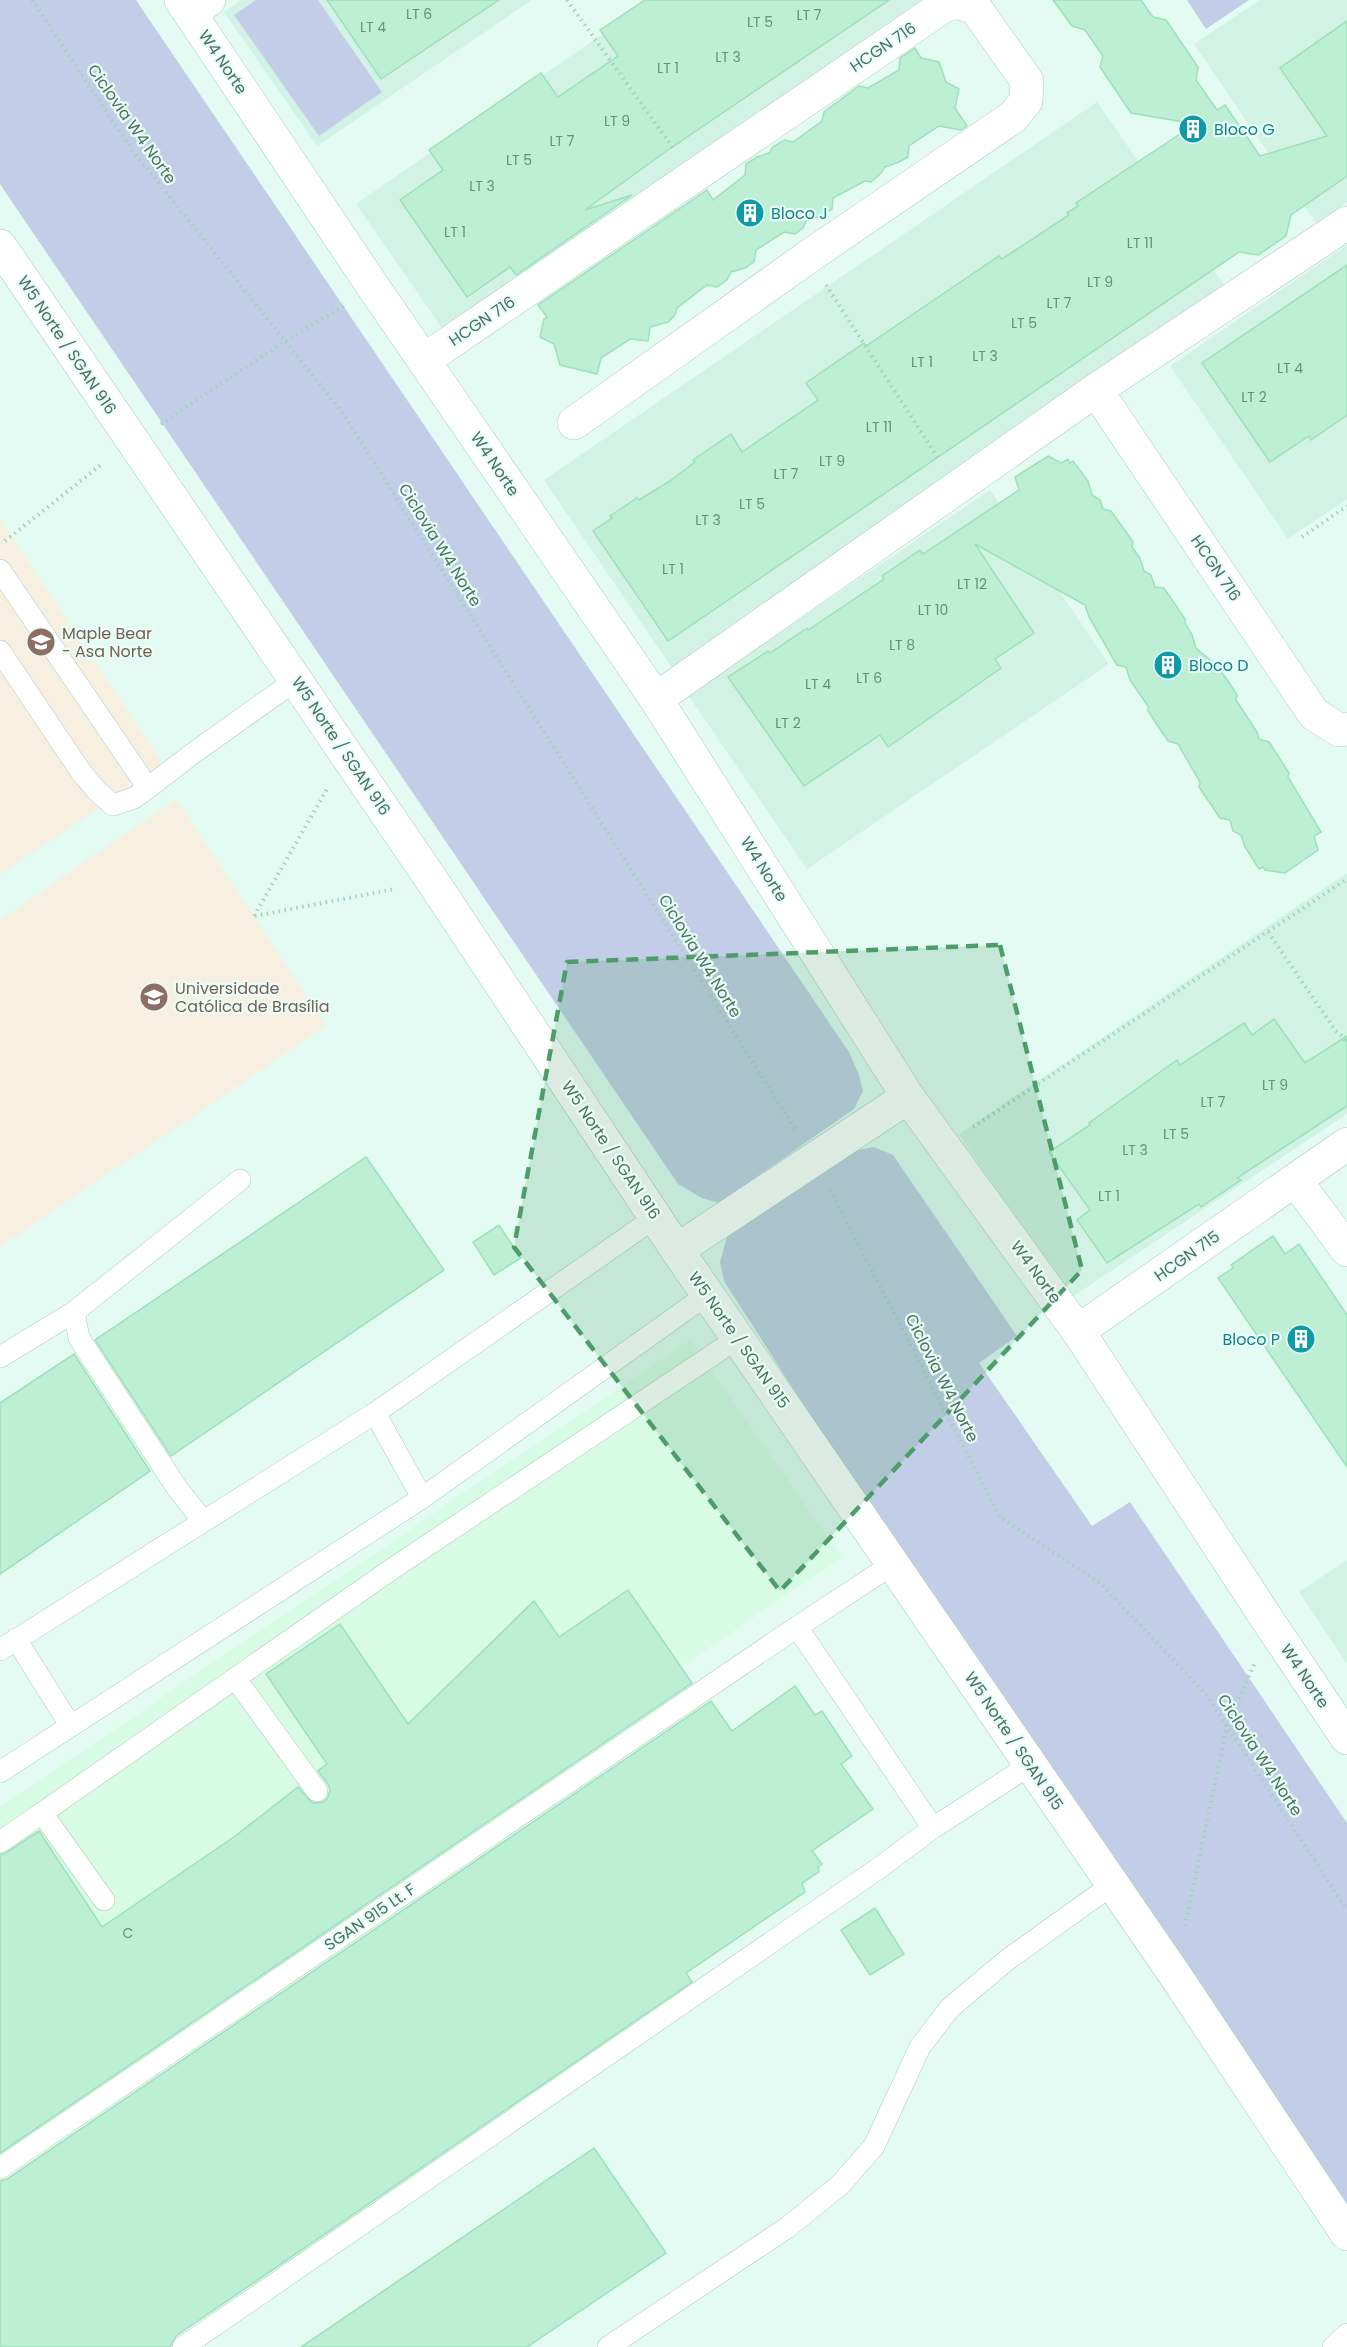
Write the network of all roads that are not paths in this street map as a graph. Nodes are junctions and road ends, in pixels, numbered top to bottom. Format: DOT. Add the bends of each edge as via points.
graph roads {
  1 [pos="194,4"];
  2 [pos="1347,223"];
  3 [pos="0,246"];
  4 [pos="424,360"];
  5 [pos="1096,390"];
  6 [pos="574,423"];
  7 [pos="0,570"];
  8 [pos="0,651"];
  9 [pos="296,680"];
  10 [pos="656,699"];
  11 [pos="1347,729"];
  12 [pos="148,788"];
  13 [pos="908,1097"];
  14 [pos="1347,1144"];
  15 [pos="240,1180"];
  16 [pos="1296,1181"];
  17 [pos="656,1217"];
  18 [pos="677,1250"];
  19 [pos="1347,1250"];
  20 [pos="708,1294"];
  21 [pos="74,1312"];
  22 [pos="1078,1331"];
  23 [pos="738,1338"];
  24 [pos="0,1357"];
  25 [pos="375,1413"];
  26 [pos="422,1498"];
  27 [pos="203,1521"];
  28 [pos="893,1564"];
  29 [pos="797,1627"];
  30 [pos="8,1645"];
  31 [pos="235,1678"];
  32 [pos="70,1725"];
  33 [pos="1347,1738"];
  34 [pos="1030,1765"];
  35 [pos="0,1772"];
  36 [pos="317,1791"];
  37 [pos="42,1813"];
  38 [pos="933,1828"];
  39 [pos="0,1842"];
  40 [pos="1113,1884"];
  41 [pos="104,1900"];
  42 [pos="0,2168"];
  43 [pos="1347,2234"];
  44 [pos="1347,2334"];
  45 [pos="183,2347"];
  46 [pos="608,2347"];
  47 [pos="1332,2347"];
  1 -- 4 [label="main road, W4 Norte"];
  2 -- 5 [label="main road"];
  3 -- 9 [label="main road, W5 Norte / SGAN 916"];
  4 -- 6 [label="main road, HCGN 716" via="945,5 959,2 976,9 1027,81 1026,101 1012,117"];
  4 -- 10 [label="main road, W4 Norte"];
  5 -- 10 [label="main road"];
  5 -- 11 [label="main road, HCGN 716" via="1314,714 1339,730"];
  7 -- 12 [label="lane"];
  8 -- 12 [label="lane" via="98,792 113,805"];
  9 -- 12 [label="lane"];
  9 -- 17 [label="main road, W5 Norte / SGAN 916"];
  10 -- 13 [label="main road, W4 Norte"];
  13 -- 18 [label="main road"];
  13 -- 22 [label="main road, W4 Norte"];
  14 -- 16 [label="main road, HCGN 715"];
  15 -- 21 [label="lane"];
  16 -- 19 [label="main road"];
  16 -- 22 [label="main road, HCGN 715"];
  17 -- 18 [label="main road, W5 Norte / SGAN 916"];
  17 -- 25 [label="lane"];
  18 -- 20 [label="main road, W5 Norte / SGAN 915"];
  20 -- 23 [label="main road, W5 Norte / SGAN 915"];
  20 -- 26 [label="lane"];
  21 -- 24 [label="lane"];
  21 -- 27 [label="lane" via="79,1338 177,1488"];
  22 -- 33 [label="main road, W4 Norte"];
  23 -- 28 [label="main road, W5 Norte / SGAN 915"];
  23 -- 31 [label="lane"];
  25 -- 26 [label="lane"];
  25 -- 27 [label="lane"];
  26 -- 32 [label="lane"];
  27 -- 30 [label="lane"];
  28 -- 29 [label="lane, SGAN 915 Lt. F"];
  28 -- 34 [label="main road, W5 Norte / SGAN 915"];
  29 -- 38 [label="lane"];
  29 -- 42 [label="lane, SGAN 915 Lt. F"];
  30 -- 32 [label="lane"];
  31 -- 36 [label="lane"];
  31 -- 37 [label="lane"];
  32 -- 35 [label="lane"];
  34 -- 38 [label="lane"];
  34 -- 40 [label="main road, W5 Norte / SGAN 915"];
  37 -- 39 [label="lane"];
  37 -- 41 [label="lane"];
  38 -- 45 [label="lane"];
  40 -- 43 [label="main road, W5 Norte / SGAN 915"];
  40 -- 46 [label="lane" via="1007,1960 950,2008 920,2048 874,2146 840,2185 788,2227"];
  44 -- 47 [label="lane"];
}
